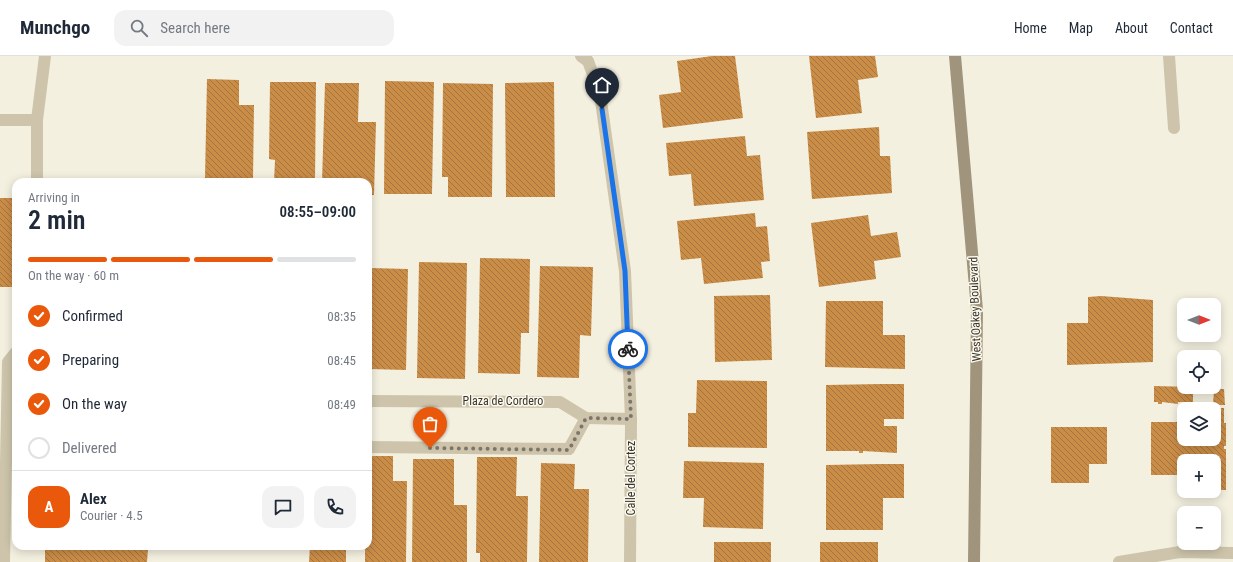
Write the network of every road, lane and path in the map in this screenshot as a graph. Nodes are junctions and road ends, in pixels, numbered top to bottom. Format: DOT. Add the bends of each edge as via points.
graph roads {
  1 [pos="45,56"];
  2 [pos="955,56"];
  3 [pos="1169,56"];
  4 [pos="585,58"];
  5 [pos="0,120"];
  6 [pos="38,120"];
  7 [pos="1174,128"];
  8 [pos="37,178"];
  9 [pos="12,357"];
  10 [pos="372,400"];
  11 [pos="586,418"];
  12 [pos="631,419"];
  13 [pos="372,447"];
  14 [pos="1233,553"];
  15 [pos="4,562"];
  16 [pos="630,562"];
  17 [pos="974,562"];
  18 [pos="1119,562"];
  1 -- 6 [label="street"];
  2 -- 17 [label="main road, West Oakey Boulevard" via="977,310"];
  3 -- 7 [label="street"];
  4 -- 12 [label="street, Calle del Cortez" via="600,94 625,271"];
  5 -- 6 [label="street"];
  6 -- 8 [label="street"];
  9 -- 15 [label="street" via="8,362"];
  10 -- 11 [label="street, Plaza de Cordero" via="560,402"];
  11 -- 12 [label="street"];
  11 -- 13 [label="street" via="569,450"];
  12 -- 16 [label="street, Calle del Cortez"];
  14 -- 18 [label="street" via="1180,552"];
}
